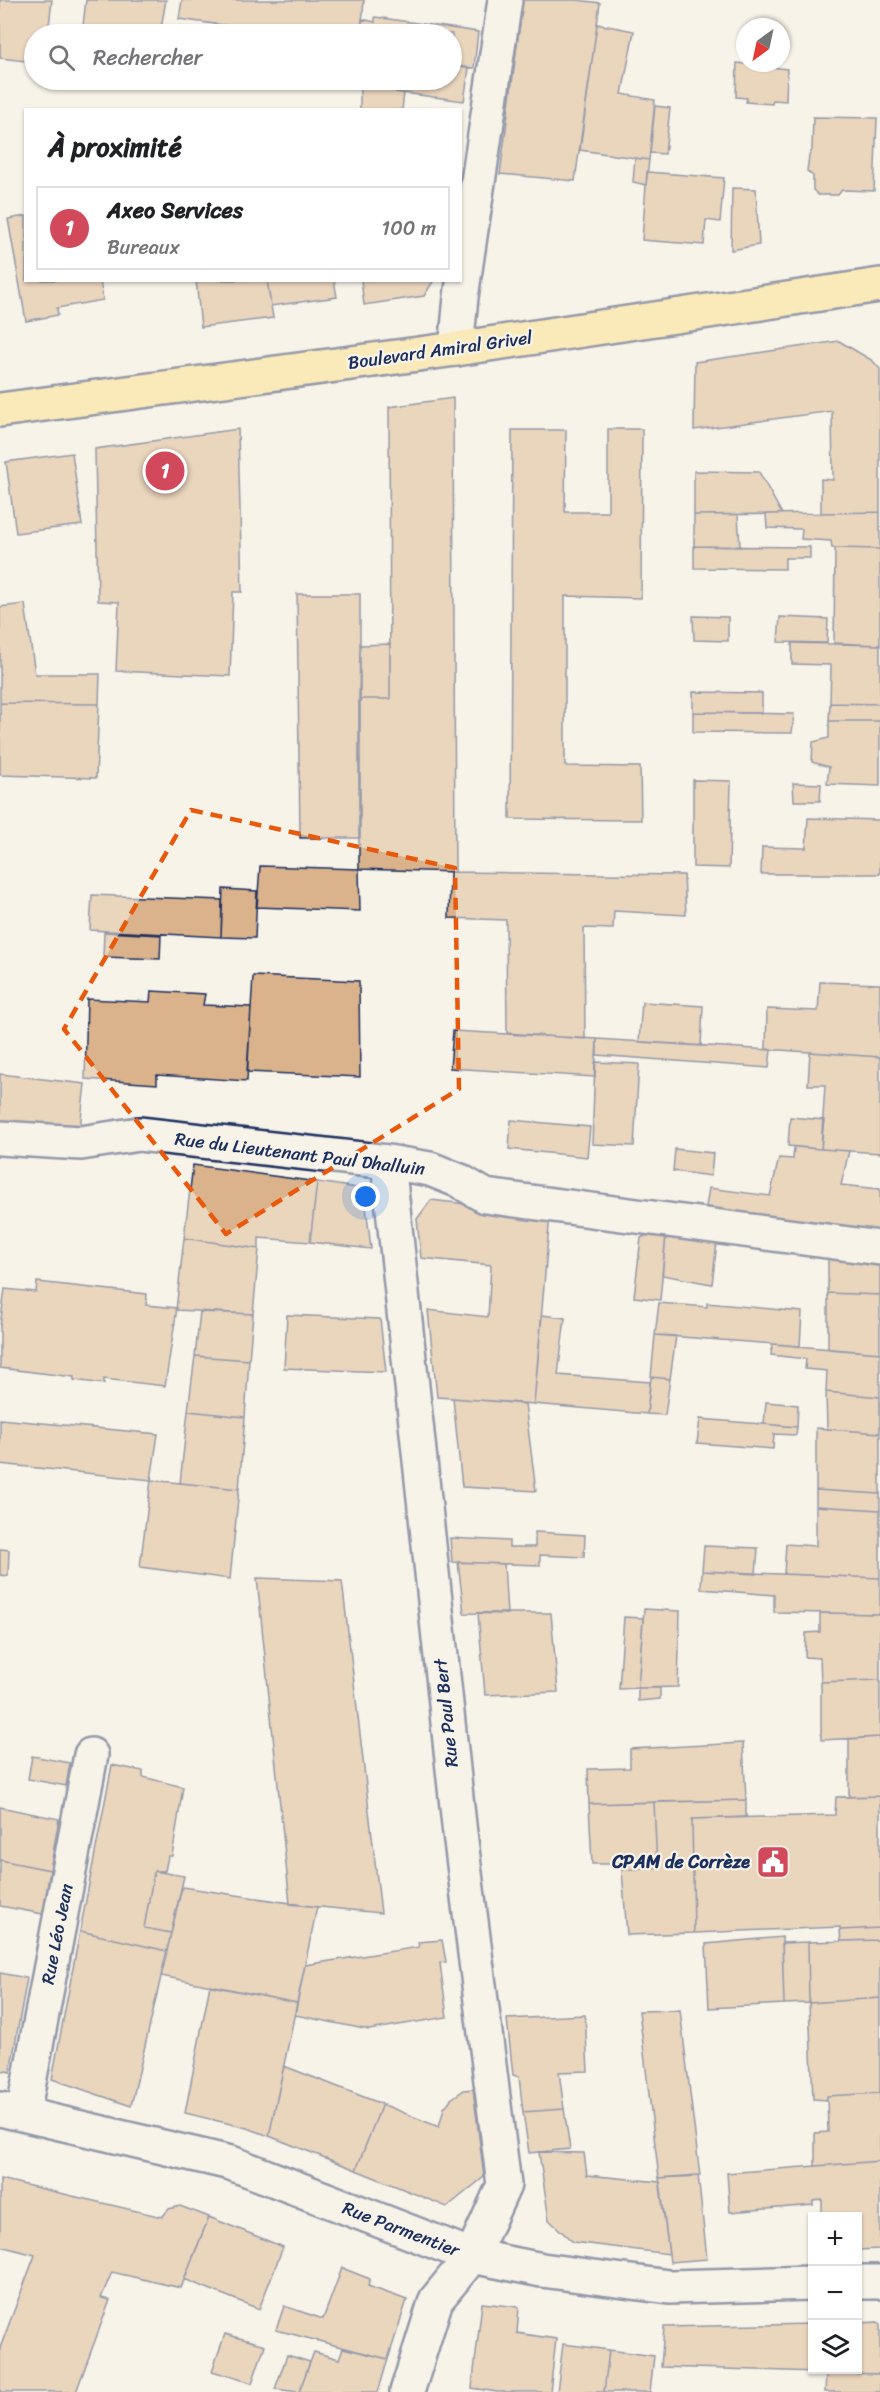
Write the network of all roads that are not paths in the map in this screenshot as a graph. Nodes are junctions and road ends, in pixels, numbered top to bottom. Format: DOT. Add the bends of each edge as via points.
graph roads {
  1 [pos="505,0"];
  2 [pos="880,285"];
  3 [pos="456,349"];
  4 [pos="0,410"];
  5 [pos="0,1138"];
  6 [pos="388,1162"];
  7 [pos="880,1248"];
  8 [pos="91,1755"];
  9 [pos="12,2111"];
  10 [pos="472,2256"];
  11 [pos="862,2282"];
  12 [pos="880,2282"];
  13 [pos="808,2283"];
  14 [pos="407,2392"];
  1 -- 3 [label="street"];
  2 -- 3 [label="main road, Boulevard Amiral Grivel"];
  3 -- 4 [label="main road, Boulevard Amiral Grivel"];
  5 -- 6 [label="street, Rue du Lieutenant Paul Dhalluin" via="81,1143 139,1134"];
  6 -- 7 [label="street, Rue du Lieutenant Paul Dhalluin" via="430,1169 484,1196"];
  6 -- 10 [label="street, Rue Paul Bert" via="457,1813 504,2185"];
  8 -- 9 [label="street, Rue Léo Jean"];
  9 -- 10 [label="street, Rue Parmentier" via="231,2163"];
  10 -- 13 [label="street, Rue Parmentier" via="669,2287"];
  10 -- 14 [label="street, Rue Paul Bert" via="436,2300"];
  11 -- 12 [label="street"];
}
